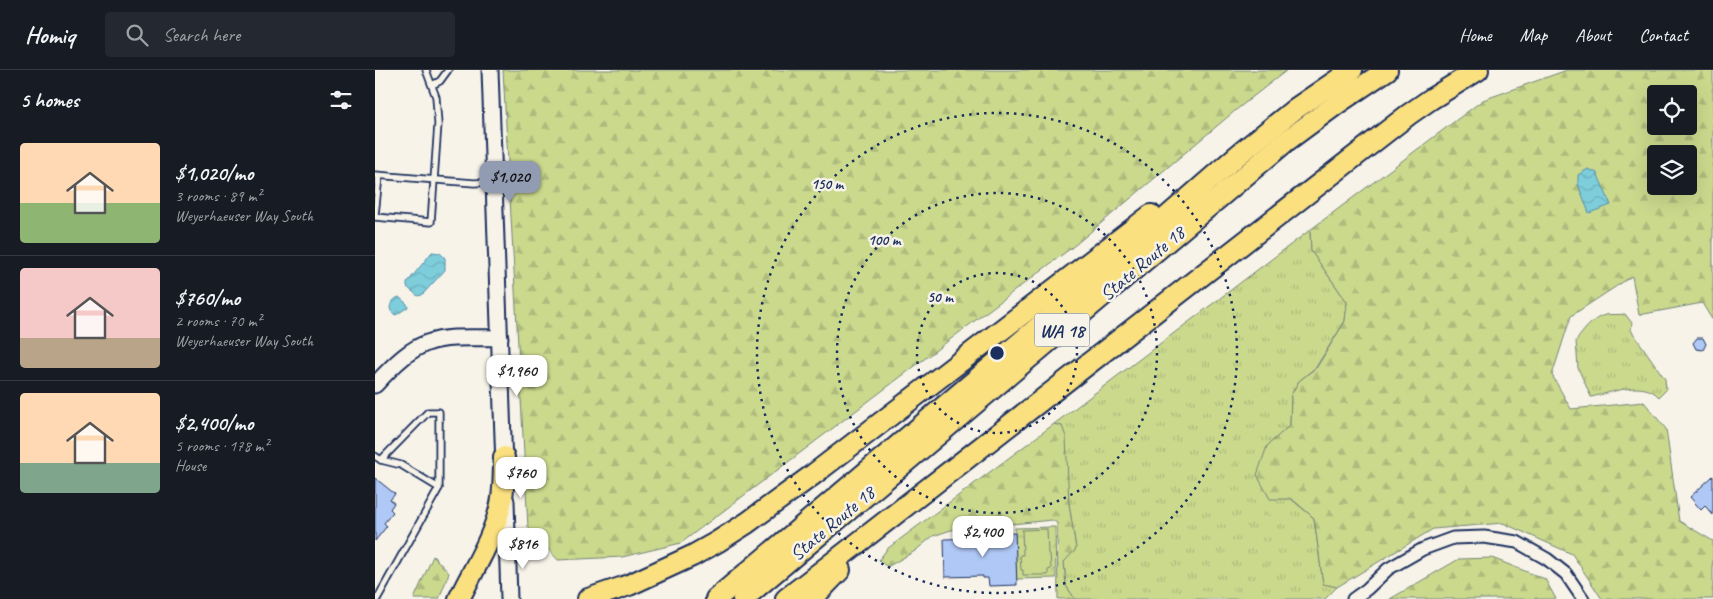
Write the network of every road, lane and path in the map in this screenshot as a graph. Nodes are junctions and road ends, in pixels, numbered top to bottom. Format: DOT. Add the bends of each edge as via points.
graph roads {
  1 [pos="427,70"];
  2 [pos="448,70"];
  3 [pos="490,70"];
  4 [pos="1352,70"];
  5 [pos="1387,70"];
  6 [pos="1479,70"];
  7 [pos="432,85"];
  8 [pos="1237,155"];
  9 [pos="377,176"];
  10 [pos="435,181"];
  11 [pos="494,182"];
  12 [pos="375,216"];
  13 [pos="500,338"];
  14 [pos="375,385"];
  15 [pos="375,456"];
  16 [pos="504,457"];
  17 [pos="381,460"];
  18 [pos="439,488"];
  19 [pos="881,526"];
  20 [pos="377,599"];
  21 [pos="459,599"];
  22 [pos="509,599"];
  23 [pos="588,599"];
  24 [pos="716,599"];
  25 [pos="743,599"];
  26 [pos="786,599"];
  27 [pos="812,599"];
  28 [pos="1353,599"];
  29 [pos="1583,599"];
  1 -- 7 [label="lane"];
  2 -- 7 [label="lane"];
  3 -- 11 [label="street"];
  4 -- 8 [label="highway, State Route 18 / WA 18" via="1295,109"];
  5 -- 25 [label="highway, State Route 18 / WA 18" via="1285,142"];
  6 -- 19 [label="highway" via="1408,115"];
  7 -- 10 [label="lane" via="439,124"];
  8 -- 23 [label="highway" via="1144,220 747,523 693,556 629,585"];
  8 -- 24 [label="highway, State Route 18 / WA 18" via="1113,264"];
  9 -- 10 [label="lane"];
  9 -- 12 [label="lane"];
  10 -- 11 [label="lane"];
  10 -- 12 [label="lane" via="431,222"];
  11 -- 13 [label="street"];
  13 -- 14 [label="street" via="447,337 426,342 403,355"];
  13 -- 16 [label="street"];
  15 -- 17 [label="lane"];
  16 -- 21 [label="highway" via="499,514"];
  16 -- 22 [label="street"];
  17 -- 18 [label="lane" via="401,465"];
  17 -- 18 [label="lane" via="428,412 439,412"];
  18 -- 20 [label="lane"];
  19 -- 26 [label="highway"];
  19 -- 27 [label="highway"];
  28 -- 29 [label="street" via="1388,569 1423,549 1453,538 1484,536 1517,542 1547,559 1566,574"];
}
